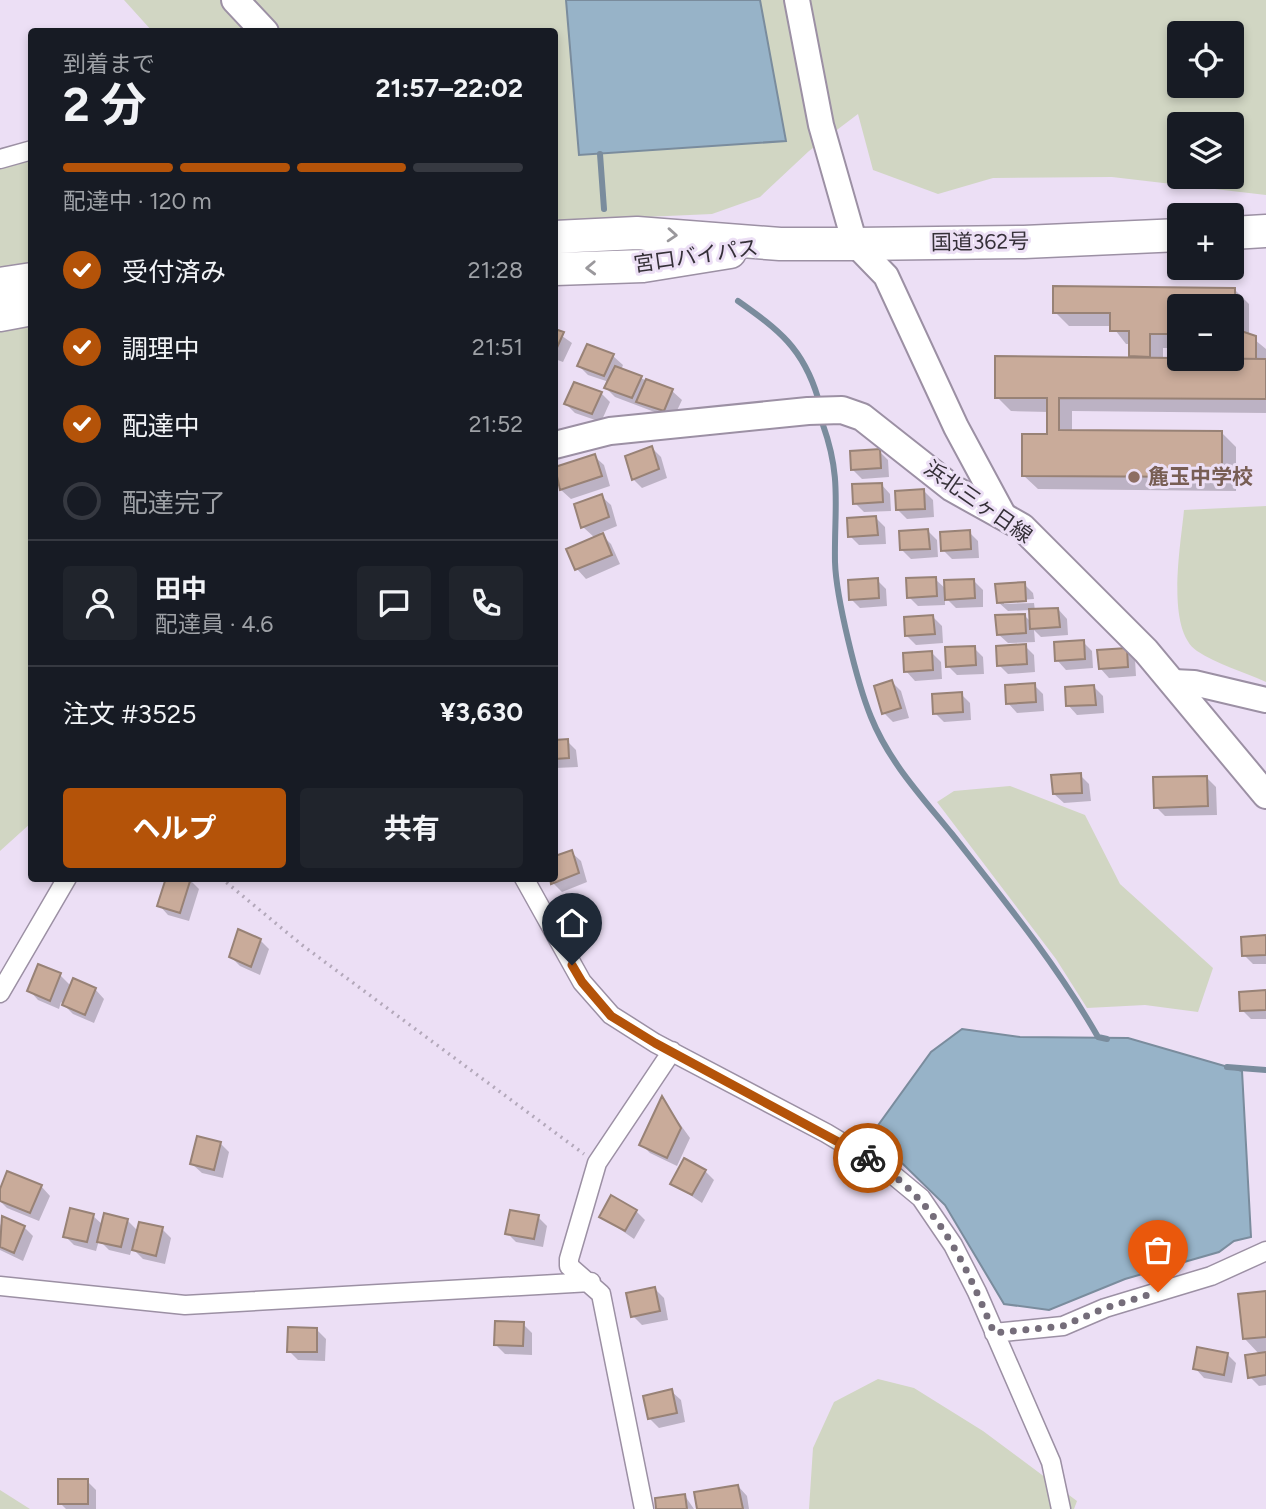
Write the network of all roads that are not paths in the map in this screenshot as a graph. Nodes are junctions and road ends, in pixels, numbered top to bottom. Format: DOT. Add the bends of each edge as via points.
graph roads {
  1 [pos="235,0"];
  2 [pos="797,0"];
  3 [pos="261,28"];
  4 [pos="28,151"];
  5 [pos="0,159"];
  6 [pos="1266,231"];
  7 [pos="1244,232"];
  8 [pos="1167,236"];
  9 [pos="558,237"];
  10 [pos="779,244"];
  11 [pos="855,244"];
  12 [pos="558,270"];
  13 [pos="28,280"];
  14 [pos="0,284"];
  15 [pos="28,310"];
  16 [pos="0,315"];
  17 [pos="558,444"];
  18 [pos="1004,516"];
  19 [pos="1173,682"];
  20 [pos="1266,700"];
  21 [pos="1266,794"];
  22 [pos="65,882"];
  23 [pos="526,882"];
  24 [pos="0,993"];
  25 [pos="672,1051"];
  26 [pos="1266,1251"];
  27 [pos="591,1282"];
  28 [pos="0,1286"];
  29 [pos="994,1333"];
  30 [pos="643,1509"];
  31 [pos="1060,1509"];
  1 -- 3 [label="main road"];
  2 -- 11 [label="main road" via="821,125"];
  4 -- 5 [label="street"];
  6 -- 7 [label="highway"];
  8 -- 11 [label="highway, 国道362号"];
  9 -- 10 [label="highway, 宮口バイパス, one-way" via="637,233"];
  10 -- 11 [label="highway, 国道362号"];
  10 -- 12 [label="highway, 宮口バイパス, one-way" via="643,266"];
  11 -- 18 [label="main road" via="886,276 956,427"];
  13 -- 14 [label="highway"];
  15 -- 16 [label="highway"];
  17 -- 18 [label="main road, 浜北三ヶ日線" via="610,430 842,410 876,426 951,488"];
  18 -- 19 [label="main road, 浜北三ヶ日線" via="1022,527"];
  19 -- 20 [label="main road"];
  19 -- 21 [label="main road, 浜北三ヶ日線"];
  22 -- 24 [label="street"];
  23 -- 25 [label="street" via="582,982 611,1016"];
  25 -- 27 [label="street" via="597,1163 569,1259 569,1266"];
  25 -- 29 [label="street" via="826,1133 886,1169 921,1198 953,1245"];
  26 -- 29 [label="street" via="1210,1276 1105,1308 1063,1326"];
  27 -- 28 [label="street" via="185,1305"];
  27 -- 30 [label="street" via="601,1294"];
  29 -- 31 [label="street" via="1051,1462"];
}
